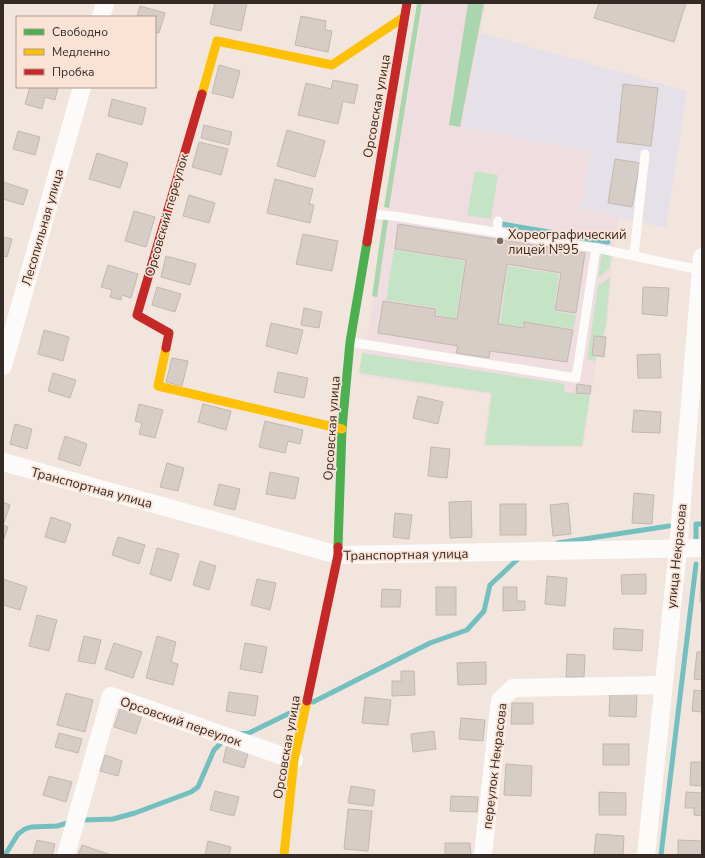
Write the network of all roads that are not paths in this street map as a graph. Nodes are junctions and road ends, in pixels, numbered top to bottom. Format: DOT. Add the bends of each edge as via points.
graph roads {
  1 [pos="105,3"];
  2 [pos="407,3"];
  3 [pos="101,16"];
  4 [pos="404,18"];
  5 [pos="82,88"];
  6 [pos="645,154"];
  7 [pos="371,214"];
  8 [pos="498,221"];
  9 [pos="497,232"];
  10 [pos="596,248"];
  11 [pos="634,255"];
  12 [pos="701,264"];
  13 [pos="350,342"];
  14 [pos="3,366"];
  15 [pos="342,429"];
  16 [pos="3,462"];
  17 [pos="702,548"];
  18 [pos="678,549"];
  19 [pos="338,555"];
  20 [pos="663,685"];
  21 [pos="294,760"];
  22 [pos="66,855"];
  23 [pos="284,855"];
  24 [pos="483,855"];
  25 [pos="646,855"];
  1 -- 3 [label="street"];
  2 -- 4 [label="street, Орсовская улица"];
  4 -- 7 [label="street, Орсовская улица"];
  4 -- 15 [label="street, Орсовский переулок" via="332,65 217,41 137,315 169,333 158,386"];
  5 -- 14 [label="street, Лесопильная улица"];
  6 -- 11 [label="lane"];
  7 -- 9 [label="lane"];
  7 -- 13 [label="street, Орсовская улица"];
  8 -- 9 [label="lane"];
  9 -- 10 [label="lane"];
  10 -- 11 [label="lane"];
  10 -- 13 [label="lane" via="576,378"];
  11 -- 12 [label="lane"];
  12 -- 18 [label="street, улица Некрасова"];
  13 -- 15 [label="street, Орсовская улица"];
  15 -- 19 [label="street, Орсовская улица"];
  16 -- 19 [label="street, Транспортная улица"];
  17 -- 18 [label="street, Транспортная улица"];
  18 -- 19 [label="street, Транспортная улица"];
  18 -- 20 [label="street, улица Некрасова"];
  19 -- 21 [label="street, Орсовская улица"];
  20 -- 24 [label="street, переулок Некрасова" via="513,688 500,700"];
  20 -- 25 [label="street, улица Некрасова"];
  21 -- 22 [label="street, Орсовский переулок" via="111,696"];
  21 -- 23 [label="street, Орсовская улица"];
}
